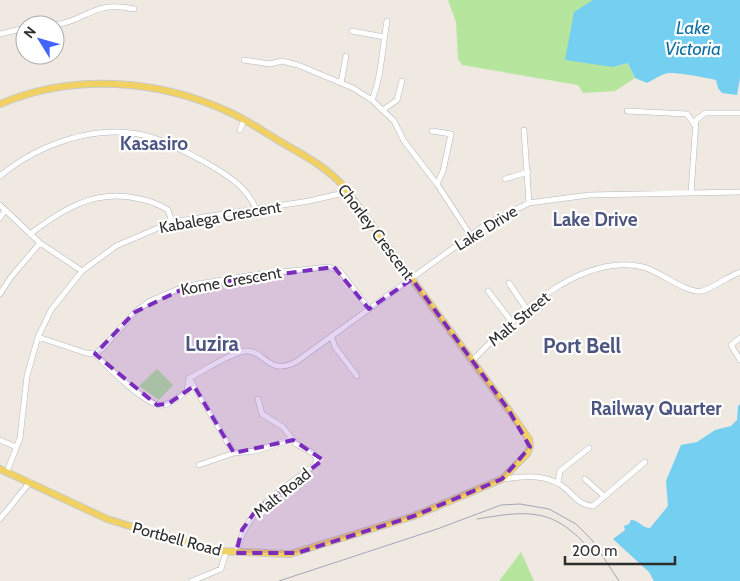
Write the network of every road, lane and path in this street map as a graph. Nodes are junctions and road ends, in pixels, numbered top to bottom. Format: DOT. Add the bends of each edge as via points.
graph roads {
  1 [pos="134,9"];
  2 [pos="65,21"];
  3 [pos="387,21"];
  4 [pos="15,30"];
  5 [pos="352,31"];
  6 [pos="0,34"];
  7 [pos="384,36"];
  8 [pos="346,56"];
  9 [pos="244,60"];
  10 [pos="402,81"];
  11 [pos="341,83"];
  12 [pos="372,100"];
  13 [pos="0,104"];
  14 [pos="383,110"];
  15 [pos="627,111"];
  16 [pos="740,113"];
  17 [pos="244,120"];
  18 [pos="694,124"];
  19 [pos="240,130"];
  20 [pos="524,130"];
  21 [pos="432,131"];
  22 [pos="528,172"];
  23 [pos="0,176"];
  24 [pos="505,179"];
  25 [pos="437,184"];
  26 [pos="348,192"];
  27 [pos="740,192"];
  28 [pos="691,193"];
  29 [pos="529,203"];
  30 [pos="0,205"];
  31 [pos="256,209"];
  32 [pos="5,210"];
  33 [pos="0,218"];
  34 [pos="172,222"];
  35 [pos="30,234"];
  36 [pos="470,236"];
  37 [pos="40,243"];
  38 [pos="82,271"];
  39 [pos="740,272"];
  40 [pos="412,279"];
  41 [pos="509,283"];
  42 [pos="488,291"];
  43 [pos="0,294"];
  44 [pos="369,309"];
  45 [pos="528,310"];
  46 [pos="512,322"];
  47 [pos="38,337"];
  48 [pos="332,338"];
  49 [pos="740,338"];
  50 [pos="95,354"];
  51 [pos="740,360"];
  52 [pos="472,361"];
  53 [pos="357,376"];
  54 [pos="189,378"];
  55 [pos="258,399"];
  56 [pos="292,439"];
  57 [pos="0,440"];
  58 [pos="16,447"];
  59 [pos="589,448"];
  60 [pos="234,453"];
  61 [pos="645,462"];
  62 [pos="200,465"];
  63 [pos="0,469"];
  64 [pos="8,472"];
  65 [pos="502,479"];
  66 [pos="585,479"];
  67 [pos="30,482"];
  68 [pos="558,483"];
  69 [pos="604,496"];
  70 [pos="0,519"];
  71 [pos="226,552"];
  72 [pos="236,553"];
  73 [pos="192,581"];
  1 -- 2 [label="street" via="116,3"];
  3 -- 7 [label="street"];
  4 -- 6 [label="street"];
  5 -- 7 [label="street"];
  7 -- 12 [label="street" via="380,76"];
  8 -- 11 [label="street"];
  9 -- 11 [label="street" via="270,64 282,61"];
  10 -- 14 [label="street" via="397,100"];
  11 -- 12 [label="street"];
  12 -- 14 [label="street"];
  13 -- 17 [label="main road, Chorley Crescent" via="55,88 90,84 132,85 187,96"];
  14 -- 25 [label="street"];
  15 -- 18 [label="street" via="687,114"];
  16 -- 18 [label="street" via="704,113"];
  17 -- 19 [label="street"];
  17 -- 26 [label="main road, Chorley Crescent" via="324,168"];
  18 -- 28 [label="street"];
  20 -- 22 [label="street"];
  21 -- 25 [label="street" via="451,134"];
  22 -- 24 [label="street"];
  22 -- 29 [label="street"];
  23 -- 31 [label="street" via="15,164 54,144 95,134 128,133 167,143 220,171 246,191"];
  25 -- 36 [label="street"];
  26 -- 31 [label="street, Kabalega Crescent"];
  26 -- 40 [label="main road, Chorley Crescent"];
  27 -- 28 [label="street, Lake Drive"];
  28 -- 29 [label="street, Lake Drive" via="589,195"];
  29 -- 36 [label="street, Lake Drive"];
  30 -- 32 [label="street"];
  31 -- 34 [label="street, Kabalega Crescent"];
  32 -- 33 [label="street"];
  32 -- 35 [label="street"];
  34 -- 35 [label="street" via="168,210 154,202 110,195 78,202"];
  34 -- 38 [label="street, Kabalega Crescent" via="116,246"];
  35 -- 37 [label="street"];
  36 -- 40 [label="street, Lake Drive"];
  37 -- 38 [label="street"];
  37 -- 43 [label="street"];
  38 -- 47 [label="street, Kabalega Crescent" via="55,304"];
  39 -- 45 [label="street, Malt Street" via="699,291 637,266 592,269 568,280"];
  40 -- 44 [label="street, Lake Drive"];
  40 -- 52 [label="main road, Chorley Crescent"];
  41 -- 45 [label="street"];
  42 -- 46 [label="street"];
  44 -- 48 [label="street, Lake Drive"];
  44 -- 50 [label="street, Kome Crescent" via="340,271 331,267 198,284 163,295 135,312"];
  45 -- 46 [label="street, Malt Street"];
  46 -- 52 [label="street, Malt Street"];
  47 -- 50 [label="street"];
  47 -- 58 [label="street, Kabalega Crescent" via="27,376 20,438"];
  48 -- 53 [label="street"];
  48 -- 54 [label="street, Lake Drive" via="287,366 273,366 252,351 244,351"];
  49 -- 51 [label="street" via="731,345"];
  50 -- 54 [label="street" via="132,388 157,405 168,404 186,391"];
  52 -- 65 [label="main road, Chorley Crescent" via="530,442 527,454"];
  54 -- 60 [label="street"];
  55 -- 56 [label="street, Malt Road" via="262,414 286,430"];
  56 -- 60 [label="street" via="255,451"];
  56 -- 72 [label="street, Malt Road" via="313,453 317,458 316,465 257,509 242,530"];
  57 -- 58 [label="street"];
  58 -- 64 [label="street, Kabalega Crescent"];
  59 -- 68 [label="street" via="560,471"];
  60 -- 62 [label="street"];
  61 -- 69 [label="street"];
  63 -- 64 [label="main road, Portbell Road"];
  64 -- 67 [label="main road, Portbell Road"];
  65 -- 68 [label="street" via="538,476"];
  65 -- 72 [label="main road, Portbell Road" via="414,516 297,553"];
  66 -- 69 [label="street"];
  67 -- 70 [label="street"];
  67 -- 71 [label="main road, Portbell Road" via="107,519"];
  68 -- 69 [label="street" via="580,503 593,506"];
  71 -- 72 [label="main road, Portbell Road"];
  71 -- 73 [label="street" via="221,569"];
}
